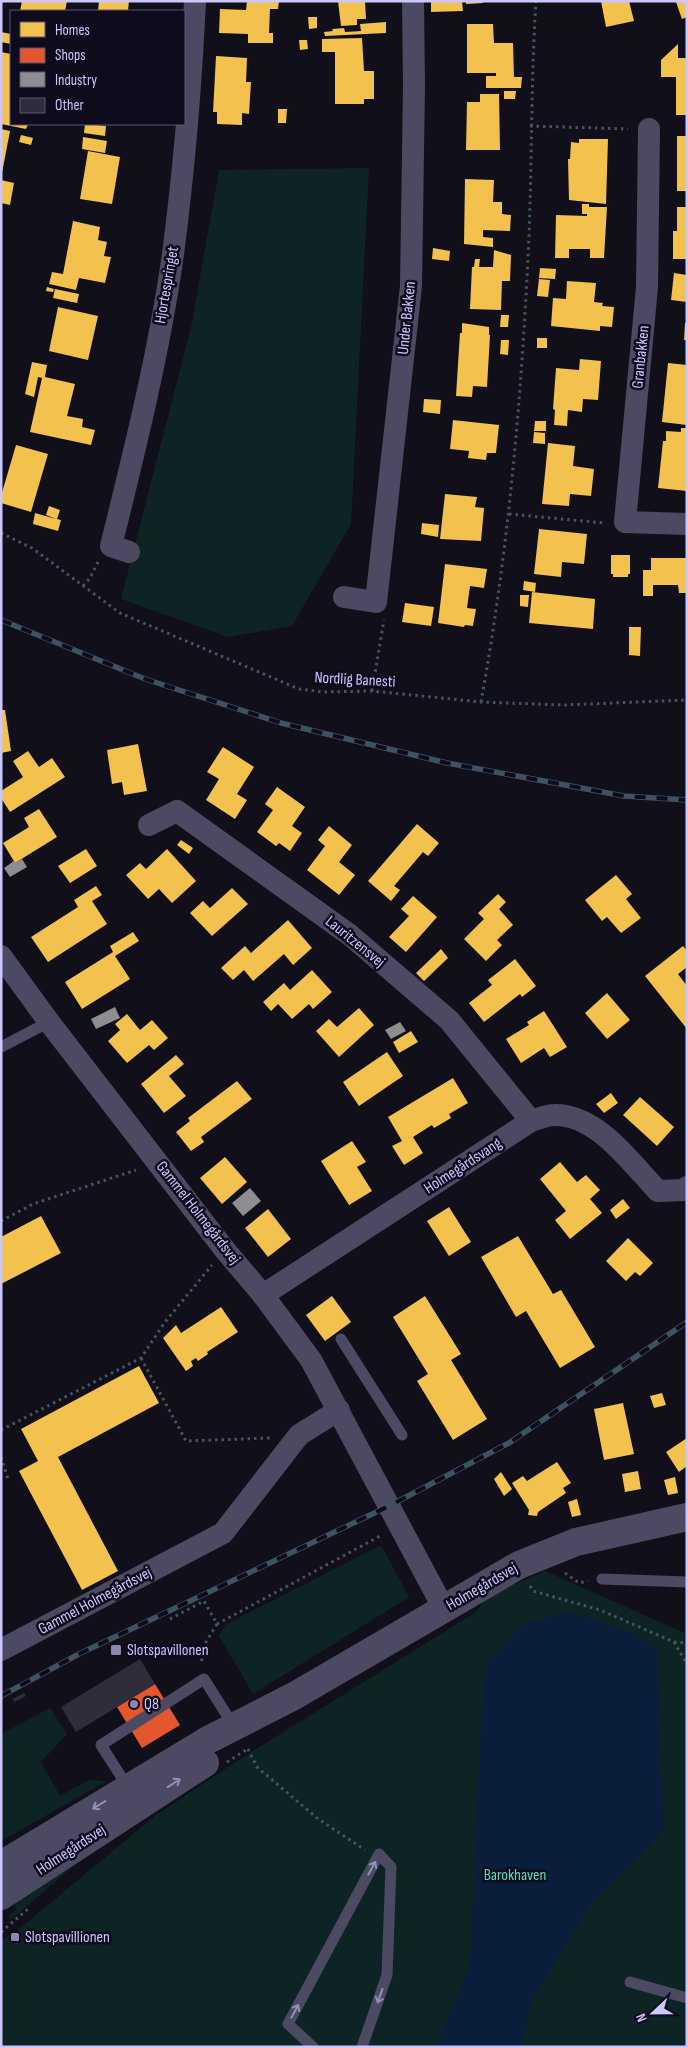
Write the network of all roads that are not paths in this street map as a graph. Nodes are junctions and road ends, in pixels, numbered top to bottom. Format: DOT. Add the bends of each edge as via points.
graph roads {
  1 [pos="195,1"];
  2 [pos="413,1"];
  3 [pos="649,129"];
  4 [pos="687,524"];
  5 [pos="120,549"];
  6 [pos="344,597"];
  7 [pos="149,825"];
  8 [pos="1,956"];
  9 [pos="49,1022"];
  10 [pos="1,1047"];
  11 [pos="531,1122"];
  12 [pos="687,1187"];
  13 [pos="263,1295"];
  14 [pos="340,1340"];
  15 [pos="339,1410"];
  16 [pos="402,1435"];
  17 [pos="687,1517"];
  18 [pos="602,1579"];
  19 [pos="687,1582"];
  20 [pos="444,1609"];
  21 [pos="1,1650"];
  22 [pos="241,1738"];
  23 [pos="134,1796"];
  24 [pos="1,1865"];
  25 [pos="1,1896"];
  26 [pos="630,1982"];
  27 [pos="687,1998"];
  28 [pos="313,2047"];
  29 [pos="362,2047"];
  1 -- 5 [label="street, Hjortespringet" via="190,106 173,255"];
  2 -- 6 [label="street, Under Bakken" via="411,286 376,602"];
  3 -- 4 [label="street, Granbakken" via="648,287 625,522"];
  7 -- 11 [label="street, Lauritzensvej" via="177,811 350,935 449,1020"];
  8 -- 9 [label="street, Gammel Holmegårdsvej"];
  9 -- 10 [label="lane"];
  9 -- 13 [label="street, Gammel Holmegårdsvej"];
  11 -- 12 [label="street, Holmegårdsvang" via="553,1115 575,1118 601,1131 658,1191"];
  11 -- 13 [label="street, Holmegårdsvang"];
  13 -- 15 [label="street, Gammel Holmegårdsvej" via="311,1360"];
  14 -- 16 [label="lane"];
  15 -- 20 [label="street, Gammel Holmegårdsvej"];
  15 -- 21 [label="street, Gammel Holmegårdsvej" via="300,1435 223,1533"];
  17 -- 20 [label="street, Holmegårdsvej" via="553,1550 519,1565"];
  18 -- 19 [label="lane"];
  20 -- 22 [label="street, Holmegårdsvej" via="294,1696"];
  22 -- 23 [label="street, Holmegårdsvej" via="208,1740"];
  22 -- 23 [label="lane" via="204,1679 101,1745"];
  23 -- 24 [label="street, Holmegårdsvej, one-way"];
  23 -- 25 [label="street, Holmegårdsvej"];
  26 -- 27 [label="lane"];
  28 -- 29 [label="lane, one-way" via="288,2024 379,1854 391,1867 387,1974"];
}
